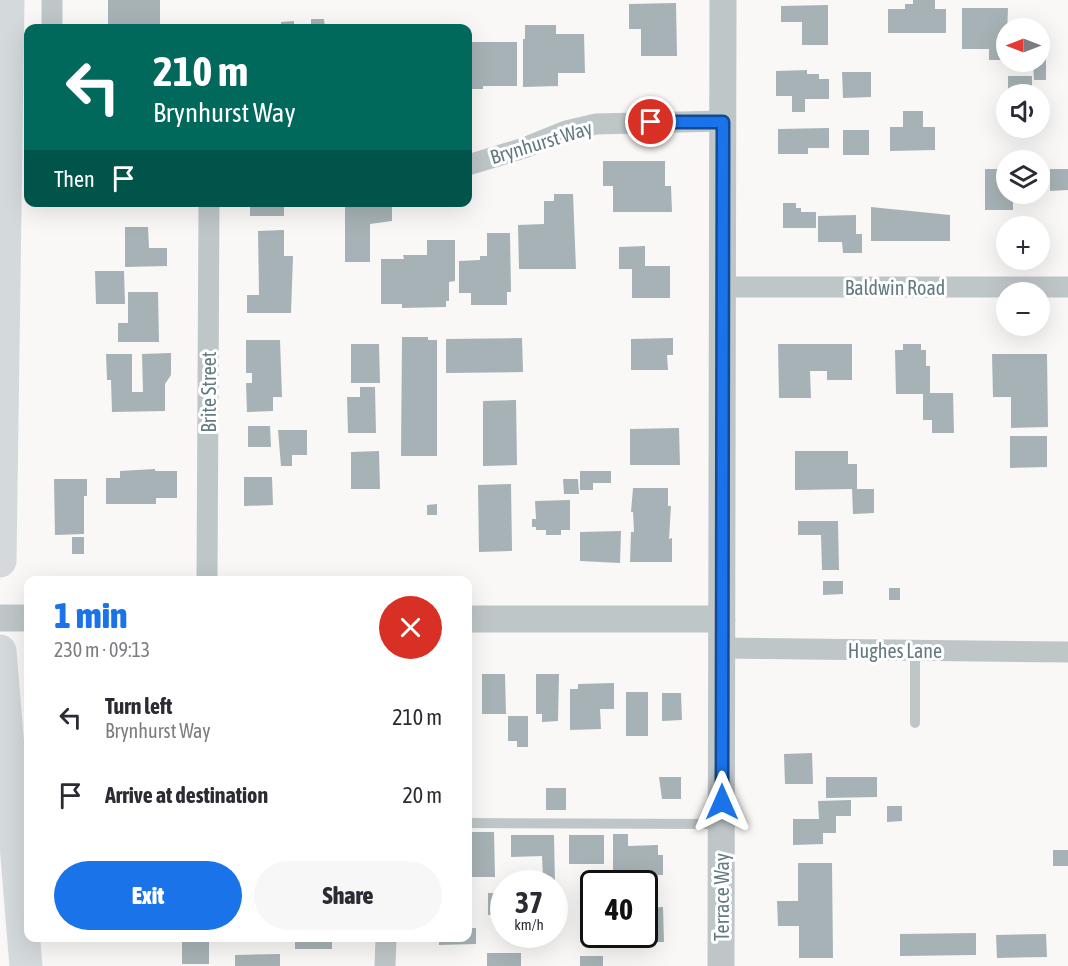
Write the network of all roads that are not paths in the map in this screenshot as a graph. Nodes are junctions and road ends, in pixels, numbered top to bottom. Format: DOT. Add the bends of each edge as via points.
graph roads {
  1 [pos="8,0"];
  2 [pos="52,0"];
  3 [pos="723,0"];
  4 [pos="52,24"];
  5 [pos="723,122"];
  6 [pos="472,164"];
  7 [pos="209,207"];
  8 [pos="722,287"];
  9 [pos="1068,288"];
  10 [pos="0,561"];
  11 [pos="207,576"];
  12 [pos="0,618"];
  13 [pos="24,618"];
  14 [pos="472,619"];
  15 [pos="722,619"];
  16 [pos="722,648"];
  17 [pos="915,650"];
  18 [pos="0,651"];
  19 [pos="1068,652"];
  20 [pos="915,723"];
  21 [pos="472,823"];
  22 [pos="722,824"];
  23 [pos="24,942"];
  24 [pos="24,942"];
  25 [pos="386,942"];
  26 [pos="26,966"];
  27 [pos="386,966"];
  28 [pos="721,966"];
  1 -- 10 [label="highway"];
  2 -- 4 [label="street"];
  3 -- 5 [label="street, Terrace Way"];
  5 -- 6 [label="street, Brynhurst Way" via="596,124"];
  5 -- 8 [label="street, Terrace Way"];
  7 -- 11 [label="street, Brite Street"];
  8 -- 9 [label="street, Baldwin Road"];
  8 -- 15 [label="street, Terrace Way"];
  12 -- 13 [label="street"];
  14 -- 15 [label="street"];
  15 -- 16 [label="street, Terrace Way"];
  16 -- 17 [label="street, Hughes Lane"];
  16 -- 22 [label="street, Terrace Way"];
  17 -- 19 [label="street, Hughes Lane"];
  17 -- 20 [label="lane"];
  18 -- 24 [label="highway"];
  21 -- 22 [label="lane"];
  22 -- 28 [label="street, Terrace Way"];
  23 -- 26 [label="highway"];
  25 -- 27 [label="street"];
}
